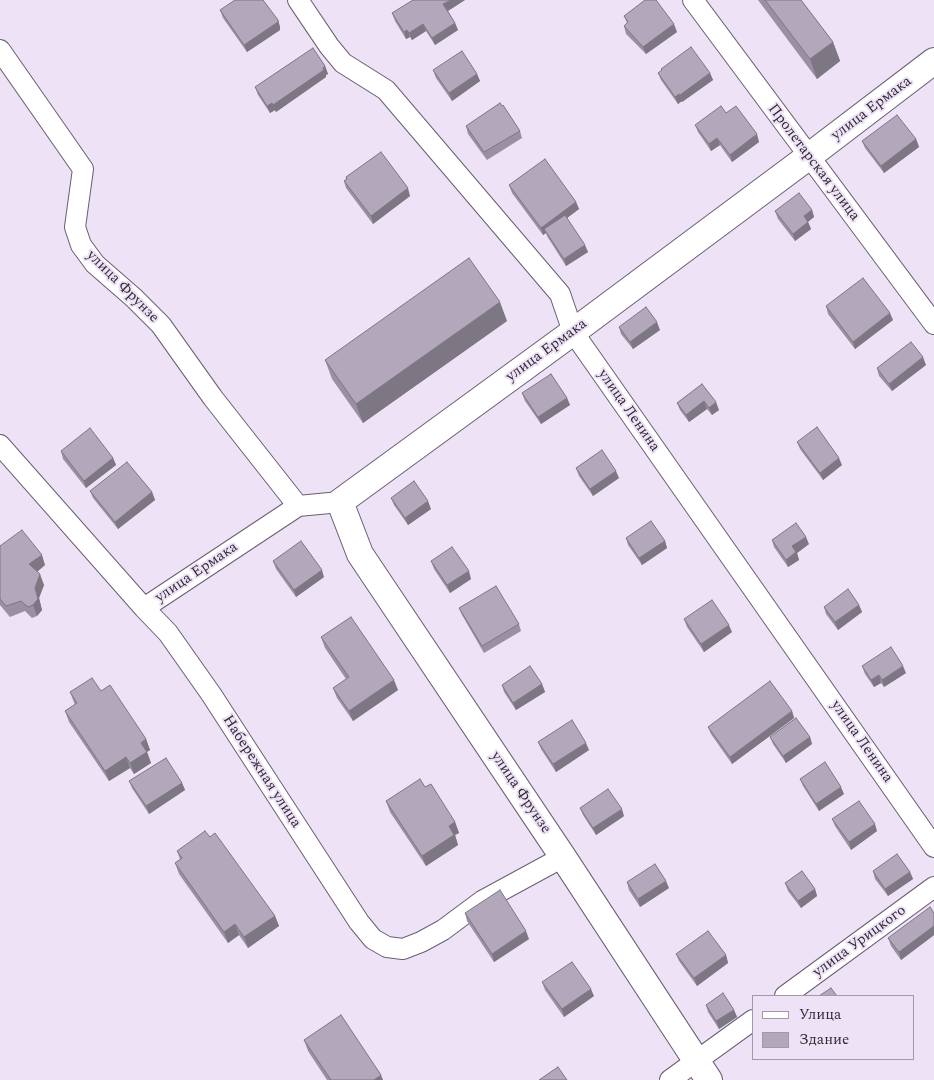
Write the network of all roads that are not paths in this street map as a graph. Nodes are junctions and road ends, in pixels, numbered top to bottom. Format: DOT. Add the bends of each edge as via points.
graph roads {
  1 [pos="298,0"];
  2 [pos="693,0"];
  3 [pos="0,50"];
  4 [pos="934,61"];
  5 [pos="808,157"];
  6 [pos="934,324"];
  7 [pos="574,332"];
  8 [pos="0,445"];
  9 [pos="340,502"];
  10 [pos="298,506"];
  11 [pos="144,608"];
  12 [pos="934,847"];
  13 [pos="563,857"];
  14 [pos="934,887"];
  15 [pos="786,995"];
  16 [pos="752,1021"];
  17 [pos="703,1071"];
  18 [pos="670,1080"];
  1 -- 7 [label="street, улица Ленина" via="343,63 386,90 560,294"];
  2 -- 5 [label="street, Пролетарская улица"];
  3 -- 10 [label="street, улица Фрунзе" via="83,169 75,228 81,245 95,264 161,325"];
  4 -- 5 [label="street, улица Ермака"];
  5 -- 6 [label="street, Пролетарская улица"];
  5 -- 7 [label="street, улица Ермака"];
  7 -- 9 [label="street, улица Ермака"];
  7 -- 12 [label="street, улица Ленина"];
  8 -- 11 [label="street, Набережная улица"];
  9 -- 10 [label="street, улица Ермака"];
  9 -- 13 [label="street, улица Фрунзе" via="360,554"];
  10 -- 11 [label="street, улица Ермака"];
  11 -- 13 [label="street, Набережная улица" via="168,633 211,694 359,922 374,939 387,947 403,949 421,942 482,901"];
  13 -- 17 [label="street, улица Фрунзе"];
  14 -- 15 [label="street, улица Урицкого"];
  16 -- 17 [label="street"];
  17 -- 18 [label="street"];
}
